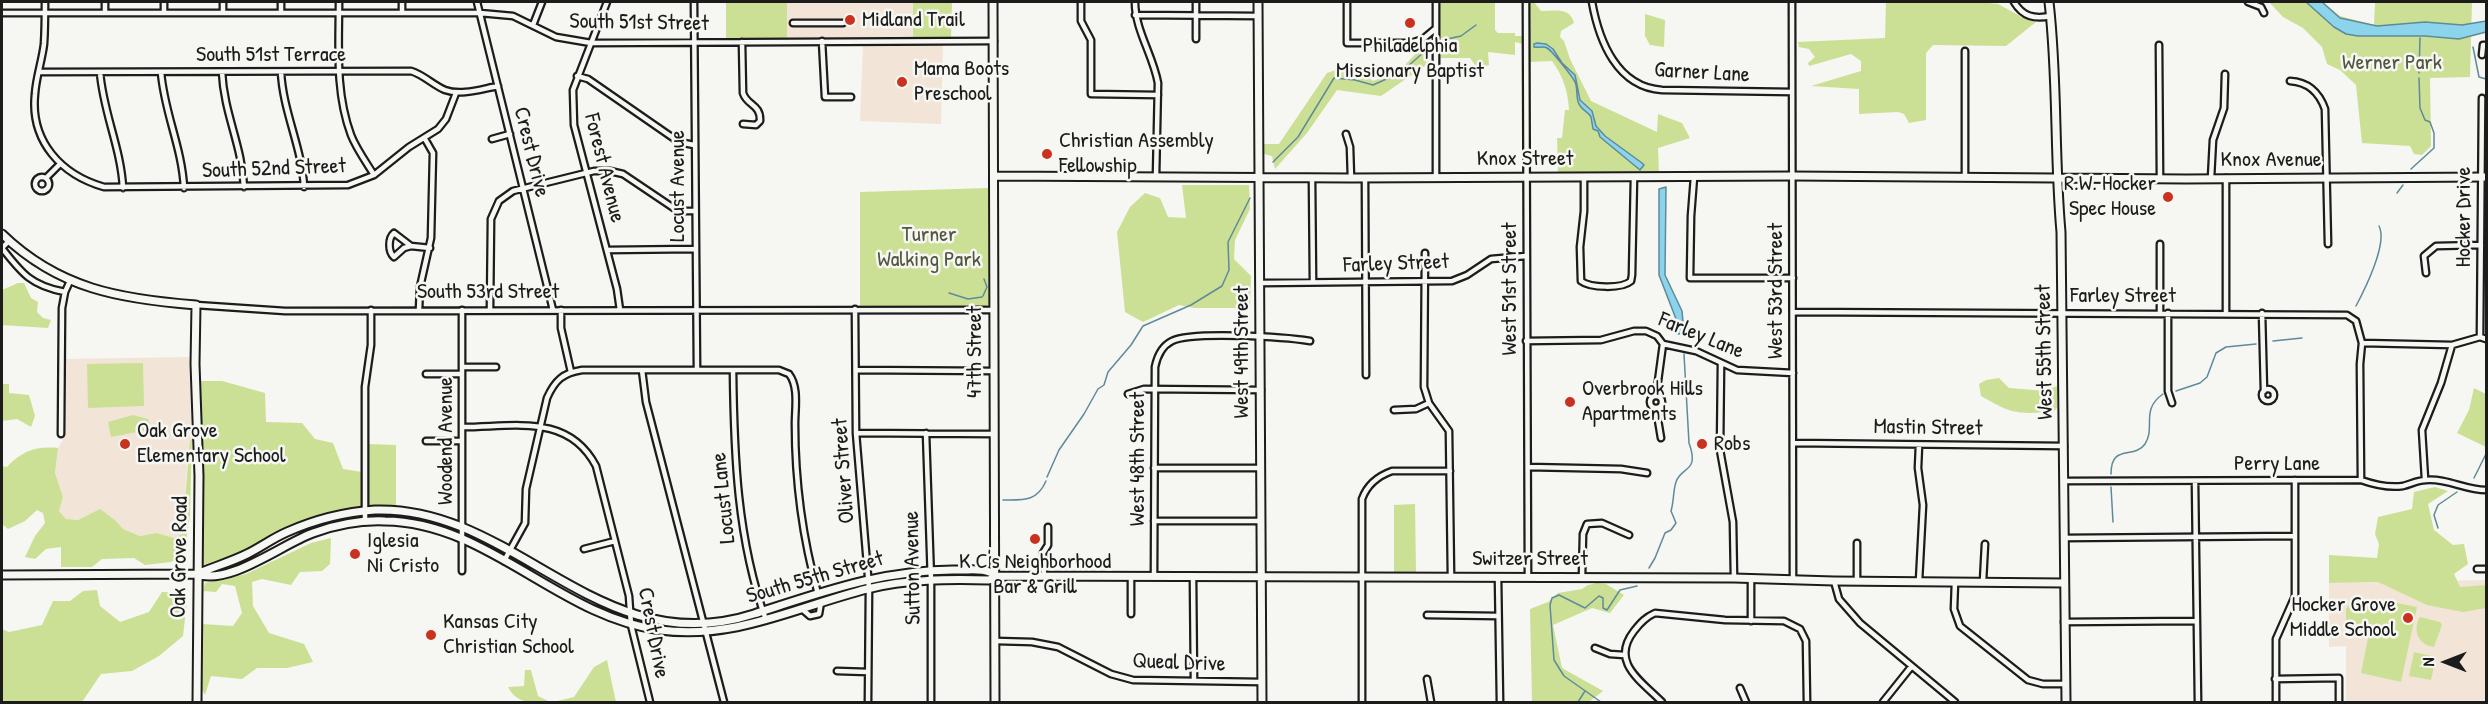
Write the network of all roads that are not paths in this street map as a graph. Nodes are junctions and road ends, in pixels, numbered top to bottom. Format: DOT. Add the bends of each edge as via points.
graph roads {
  1 [pos="45,2"];
  2 [pos="105,2"];
  3 [pos="164,2"];
  4 [pos="223,2"];
  5 [pos="281,2"];
  6 [pos="339,2"];
  7 [pos="402,2"];
  8 [pos="477,2"];
  9 [pos="542,2"];
  10 [pos="607,2"];
  11 [pos="694,2"];
  12 [pos="993,2"];
  13 [pos="1081,2"];
  14 [pos="1135,2"];
  15 [pos="1196,2"];
  16 [pos="1258,2"];
  17 [pos="1347,2"];
  18 [pos="1436,2"];
  19 [pos="1526,2"];
  20 [pos="1592,2"];
  21 [pos="1792,2"];
  22 [pos="2013,2"];
  23 [pos="2049,2"];
  24 [pos="2248,2"];
  25 [pos="105,12"];
  26 [pos="164,12"];
  27 [pos="281,12"];
  28 [pos="339,12"];
  29 [pos="402,12"];
  30 [pos="2,13"];
  31 [pos="45,13"];
  32 [pos="223,13"];
  33 [pos="480,13"];
  34 [pos="2264,14"];
  35 [pos="1135,15"];
  36 [pos="1196,15"];
  37 [pos="1258,16"];
  38 [pos="2051,16"];
  39 [pos="793,23"];
  40 [pos="843,23"];
  41 [pos="532,25"];
  42 [pos="1435,29"];
  43 [pos="1196,39"];
  44 [pos="822,41"];
  45 [pos="994,41"];
  46 [pos="694,42"];
  47 [pos="742,42"];
  48 [pos="591,43"];
  49 [pos="2159,45"];
  50 [pos="2485,45"];
  51 [pos="1965,51"];
  52 [pos="2482,55"];
  53 [pos="339,71"];
  54 [pos="39,72"];
  55 [pos="100,72"];
  56 [pos="161,72"];
  57 [pos="222,72"];
  58 [pos="281,72"];
  59 [pos="2225,74"];
  60 [pos="577,76"];
  61 [pos="2290,81"];
  62 [pos="498,86"];
  63 [pos="1792,92"];
  64 [pos="456,93"];
  65 [pos="1158,95"];
  66 [pos="851,97"];
  67 [pos="2482,98"];
  68 [pos="743,124"];
  69 [pos="510,134"];
  70 [pos="1347,134"];
  71 [pos="425,139"];
  72 [pos="492,139"];
  73 [pos="694,145"];
  74 [pos="60,164"];
  75 [pos="587,173"];
  76 [pos="374,175"];
  77 [pos="994,176"];
  78 [pos="1792,176"];
  79 [pos="1156,177"];
  80 [pos="1260,177"];
  81 [pos="1526,177"];
  82 [pos="1584,177"];
  83 [pos="1634,177"];
  84 [pos="1694,177"];
  85 [pos="1965,177"];
  86 [pos="2056,177"];
  87 [pos="2327,177"];
  88 [pos="2484,177"];
  89 [pos="46,178"];
  90 [pos="1312,178"];
  91 [pos="1351,178"];
  92 [pos="1365,178"];
  93 [pos="1436,178"];
  94 [pos="2211,178"];
  95 [pos="2226,178"];
  96 [pos="2160,179"];
  97 [pos="304,187"];
  98 [pos="123,188"];
  99 [pos="184,188"];
  100 [pos="244,188"];
  101 [pos="523,189"];
  102 [pos="695,211"];
  103 [pos="2,234"];
  104 [pos="9,241"];
  105 [pos="2328,243"];
  106 [pos="2160,244"];
  107 [pos="2481,245"];
  108 [pos="411,246"];
  109 [pos="430,248"];
  110 [pos="695,249"];
  111 [pos="607,250"];
  112 [pos="1425,253"];
  113 [pos="1526,256"];
  114 [pos="2426,273"];
  115 [pos="1793,278"];
  116 [pos="70,281"];
  117 [pos="1313,282"];
  118 [pos="1425,282"];
  119 [pos="1261,283"];
  120 [pos="1366,283"];
  121 [pos="65,292"];
  122 [pos="196,305"];
  123 [pos="855,309"];
  124 [pos="371,310"];
  125 [pos="419,310"];
  126 [pos="462,310"];
  127 [pos="490,310"];
  128 [pos="553,310"];
  129 [pos="561,310"];
  130 [pos="620,310"];
  131 [pos="696,310"];
  132 [pos="993,310"];
  133 [pos="1793,312"];
  134 [pos="2226,312"];
  135 [pos="2062,313"];
  136 [pos="2160,313"];
  137 [pos="2168,313"];
  138 [pos="2262,313"];
  139 [pos="1261,337"];
  140 [pos="2480,337"];
  141 [pos="2487,339"];
  142 [pos="1310,341"];
  143 [pos="1526,341"];
  144 [pos="2362,343"];
  145 [pos="1663,344"];
  146 [pos="2452,345"];
  147 [pos="1721,364"];
  148 [pos="496,366"];
  149 [pos="462,367"];
  150 [pos="642,370"];
  151 [pos="697,370"];
  152 [pos="733,370"];
  153 [pos="855,370"];
  154 [pos="993,371"];
  155 [pos="571,372"];
  156 [pos="426,374"];
  157 [pos="462,374"];
  158 [pos="1793,374"];
  159 [pos="1366,375"];
  160 [pos="1155,388"];
  161 [pos="1261,390"];
  162 [pos="2264,391"];
  163 [pos="1128,394"];
  164 [pos="1656,396"];
  165 [pos="2172,403"];
  166 [pos="1429,404"];
  167 [pos="1656,408"];
  168 [pos="1394,410"];
  169 [pos="463,427"];
  170 [pos="541,427"];
  171 [pos="856,433"];
  172 [pos="926,433"];
  173 [pos="61,434"];
  174 [pos="993,434"];
  175 [pos="1661,438"];
  176 [pos="426,441"];
  177 [pos="462,441"];
  178 [pos="1793,443"];
  179 [pos="1919,445"];
  180 [pos="2064,446"];
  181 [pos="1154,468"];
  182 [pos="1261,468"];
  183 [pos="1527,468"];
  184 [pos="1450,471"];
  185 [pos="1647,473"];
  186 [pos="2295,480"];
  187 [pos="2361,480"];
  188 [pos="2425,480"];
  189 [pos="2064,481"];
  190 [pos="2195,481"];
  191 [pos="2487,490"];
  192 [pos="365,511"];
  193 [pos="1154,521"];
  194 [pos="1261,521"];
  195 [pos="365,522"];
  196 [pos="462,527"];
  197 [pos="1048,527"];
  198 [pos="1629,535"];
  199 [pos="2195,536"];
  200 [pos="2295,536"];
  201 [pos="2064,537"];
  202 [pos="462,538"];
  203 [pos="615,541"];
  204 [pos="1857,543"];
  205 [pos="1984,544"];
  206 [pos="584,549"];
  207 [pos="510,552"];
  208 [pos="504,561"];
  209 [pos="2477,569"];
  210 [pos="2487,569"];
  211 [pos="931,570"];
  212 [pos="462,571"];
  213 [pos="197,574"];
  214 [pos="2,575"];
  215 [pos="996,576"];
  216 [pos="1044,576"];
  217 [pos="1193,576"];
  218 [pos="1260,576"];
  219 [pos="1131,577"];
  220 [pos="1154,577"];
  221 [pos="1360,577"];
  222 [pos="1451,577"];
  223 [pos="1498,577"];
  224 [pos="1528,577"];
  225 [pos="1582,577"];
  226 [pos="868,578"];
  227 [pos="1734,578"];
  228 [pos="1751,578"];
  229 [pos="931,580"];
  230 [pos="1793,580"];
  231 [pos="1834,581"];
  232 [pos="1857,581"];
  233 [pos="1919,581"];
  234 [pos="1983,581"];
  235 [pos="1955,582"];
  236 [pos="2064,582"];
  237 [pos="869,588"];
  238 [pos="818,593"];
  239 [pos="821,603"];
  240 [pos="763,611"];
  241 [pos="631,614"];
  242 [pos="1131,614"];
  243 [pos="1427,615"];
  244 [pos="1498,616"];
  245 [pos="766,620"];
  246 [pos="1751,621"];
  247 [pos="2064,621"];
  248 [pos="2196,621"];
  249 [pos="704,622"];
  250 [pos="631,625"];
  251 [pos="706,631"];
  252 [pos="996,641"];
  253 [pos="1595,648"];
  254 [pos="1624,655"];
  255 [pos="1911,667"];
  256 [pos="837,671"];
  257 [pos="868,672"];
  258 [pos="1427,679"];
  259 [pos="2276,679"];
  260 [pos="1194,681"];
  261 [pos="1261,682"];
  262 [pos="2065,684"];
  263 [pos="1740,688"];
  264 [pos="196,702"];
  265 [pos="650,702"];
  266 [pos="724,702"];
  267 [pos="868,702"];
  268 [pos="931,702"];
  269 [pos="995,702"];
  270 [pos="1262,702"];
  271 [pos="1362,702"];
  272 [pos="1431,702"];
  273 [pos="1500,702"];
  274 [pos="1662,702"];
  275 [pos="1746,702"];
  276 [pos="1807,702"];
  277 [pos="1883,702"];
  278 [pos="1955,702"];
  279 [pos="2066,702"];
  280 [pos="2198,702"];
  281 [pos="2276,702"];
  282 [pos="2339,702"];
  1 -- 31 [label="street"];
  2 -- 25 [label="street"];
  3 -- 26 [label="street"];
  4 -- 32 [label="street"];
  5 -- 27 [label="street"];
  6 -- 28 [label="street"];
  7 -- 29 [label="street"];
  8 -- 33 [label="street, Crest Drive"];
  9 -- 41 [label="street"];
  10 -- 48 [label="street, Forest Avenue"];
  11 -- 46 [label="street, Locust Avenue"];
  12 -- 45 [label="street, 47th Street"];
  13 -- 65 [label="street" via="1081,21 1091,40 1091,94"];
  14 -- 35 [label="street"];
  15 -- 36 [label="street"];
  16 -- 37 [label="street, West 49th Street"];
  17 -- 42 [label="street" via="1347,43 1412,43"];
  18 -- 42 [label="street"];
  19 -- 81 [label="street, West 51st Street"];
  20 -- 63 [label="street, Garner Lane" via="1613,61 1626,77 1642,86 1662,90"];
  21 -- 63 [label="street, West 53rd Street"];
  22 -- 38 [label="street" via="2026,16"];
  23 -- 38 [label="street, West 55th Street"];
  24 -- 34 [label="street" via="2261,7"];
  25 -- 26 [label="street, South 51st Street"];
  25 -- 31 [label="street, South 51st Street"];
  26 -- 32 [label="street, South 51st Street"];
  27 -- 28 [label="street, South 51st Street"];
  27 -- 32 [label="street, South 51st Street"];
  28 -- 29 [label="street, South 51st Street"];
  28 -- 53 [label="street"];
  29 -- 33 [label="street, South 51st Street"];
  30 -- 31 [label="street, South 51st Street"];
  31 -- 54 [label="street"];
  33 -- 41 [label="street, South 51st Street" via="513,16"];
  33 -- 62 [label="street, Crest Drive"];
  35 -- 36 [label="street"];
  35 -- 65 [label="street" via="1156,71"];
  36 -- 37 [label="street"];
  36 -- 43 [label="street"];
  37 -- 80 [label="street, West 49th Street"];
  38 -- 86 [label="street, West 55th Street"];
  39 -- 40 [label="street"];
  41 -- 48 [label="street, South 51st Street" via="564,40"];
  42 -- 93 [label="street"];
  44 -- 45 [label="street, South 51st Street"];
  44 -- 47 [label="street, South 51st Street"];
  44 -- 66 [label="street" via="825,97"];
  45 -- 77 [label="street, 47th Street"];
  46 -- 47 [label="street, South 51st Street"];
  46 -- 48 [label="street, South 51st Street"];
  46 -- 73 [label="street, Locust Avenue"];
  47 -- 68 [label="street" via="744,98 760,114 756,124"];
  48 -- 60 [label="street, Forest Avenue"];
  49 -- 96 [label="street"];
  50 -- 52 [label="street"];
  51 -- 85 [label="street"];
  53 -- 58 [label="street, South 51st Terrace"];
  53 -- 64 [label="street, South 51st Terrace" via="411,71"];
  53 -- 76 [label="street" via="352,136"];
  54 -- 55 [label="street, South 51st Terrace"];
  54 -- 74 [label="street" via="34,95 38,123 49,150"];
  55 -- 56 [label="street, South 51st Terrace"];
  55 -- 98 [label="street" via="105,110 122,166"];
  56 -- 57 [label="street, South 51st Terrace"];
  56 -- 99 [label="street" via="163,97 179,147"];
  57 -- 58 [label="street, South 51st Terrace"];
  57 -- 100 [label="street" via="226,110 243,166"];
  58 -- 97 [label="street" via="282,92 303,165"];
  59 -- 94 [label="street" via="2224,108 2213,140"];
  60 -- 73 [label="street" via="588,79 679,142"];
  60 -- 75 [label="street, Forest Avenue" via="573,90 574,125"];
  61 -- 87 [label="street" via="2308,86 2320,98 2326,114"];
  62 -- 64 [label="street"];
  62 -- 69 [label="street, Crest Drive"];
  63 -- 78 [label="street, West 53rd Street"];
  64 -- 71 [label="street, South 52nd Street" via="446,119"];
  65 -- 79 [label="street"];
  67 -- 88 [label="street, Hocker Drive"];
  69 -- 72 [label="street"];
  69 -- 101 [label="street, Crest Drive"];
  70 -- 91 [label="street"];
  71 -- 76 [label="street, South 52nd Street"];
  71 -- 109 [label="street" via="433,153"];
  73 -- 102 [label="street, Locust Avenue"];
  74 -- 89 [label="street"];
  74 -- 98 [label="street, South 52nd Street" via="84,181"];
  75 -- 101 [label="street"];
  75 -- 102 [label="street" via="623,174 678,211"];
  75 -- 111 [label="street, Forest Avenue"];
  76 -- 97 [label="street, South 52nd Street" via="348,185"];
  77 -- 79 [label="street, Knox Street"];
  77 -- 132 [label="street, 47th Street"];
  78 -- 84 [label="street, Knox Street"];
  78 -- 85 [label="street, Knox Street"];
  78 -- 115 [label="street, West 53rd Street"];
  79 -- 80 [label="street, Knox Street"];
  80 -- 90 [label="street, Knox Street"];
  80 -- 119 [label="street, West 49th Street"];
  81 -- 82 [label="street, Knox Street"];
  81 -- 93 [label="street, Knox Street"];
  81 -- 113 [label="street, West 51st Street"];
  82 -- 83 [label="street, Knox Street"];
  82 -- 83 [label="street" via="1580,277 1586,285 1622,286 1631,281"];
  83 -- 84 [label="street, Knox Street"];
  84 -- 115 [label="street" via="1690,278"];
  85 -- 86 [label="street, Knox Street"];
  86 -- 96 [label="street, Knox Avenue"];
  86 -- 135 [label="street, West 55th Street"];
  87 -- 88 [label="street, Knox Avenue"];
  87 -- 95 [label="street, Knox Avenue"];
  87 -- 105 [label="street"];
  88 -- 107 [label="street, Hocker Drive"];
  90 -- 91 [label="street, Knox Street"];
  90 -- 117 [label="street"];
  91 -- 92 [label="street, Knox Street"];
  92 -- 93 [label="street, Knox Street"];
  92 -- 120 [label="street"];
  94 -- 95 [label="street, Knox Avenue"];
  94 -- 96 [label="street, Knox Avenue"];
  95 -- 134 [label="street"];
  97 -- 100 [label="street, South 52nd Street"];
  98 -- 99 [label="street, South 52nd Street"];
  99 -- 100 [label="street, South 52nd Street"];
  101 -- 127 [label="street" via="499,201 491,219"];
  101 -- 128 [label="street, Crest Drive"];
  102 -- 110 [label="street, Locust Avenue"];
  103 -- 104 [label="street, South 53rd Street"];
  104 -- 116 [label="street, South 53rd Street"];
  104 -- 121 [label="street" via="2,248 25,276 39,285"];
  106 -- 136 [label="street"];
  107 -- 114 [label="street" via="2431,248 2424,256"];
  107 -- 140 [label="street, Hocker Drive"];
  108 -- 108 [label="street" via="392,256 392,235 399,235"];
  108 -- 109 [label="street"];
  109 -- 125 [label="street"];
  110 -- 111 [label="street"];
  110 -- 131 [label="street, Locust Avenue"];
  111 -- 130 [label="street, Forest Avenue"];
  112 -- 118 [label="street"];
  113 -- 118 [label="street, Farley Street" via="1498,257 1459,280"];
  113 -- 143 [label="street, West 51st Street"];
  115 -- 133 [label="street, West 53rd Street"];
  116 -- 121 [label="street"];
  116 -- 122 [label="street, South 53rd Street" via="114,295"];
  117 -- 119 [label="street, Farley Street"];
  117 -- 120 [label="street, Farley Street"];
  118 -- 120 [label="street, Farley Street"];
  118 -- 166 [label="street" via="1424,387"];
  119 -- 139 [label="street, West 49th Street"];
  120 -- 159 [label="street"];
  121 -- 173 [label="street"];
  122 -- 124 [label="street, South 53rd Street" via="265,310"];
  122 -- 213 [label="street, Oak Grove Road"];
  123 -- 131 [label="street, South 53rd Street"];
  123 -- 132 [label="street, South 53rd Street"];
  123 -- 153 [label="street, Oliver Street"];
  124 -- 125 [label="street, South 53rd Street"];
  124 -- 192 [label="street" via="365,387"];
  125 -- 126 [label="street, South 53rd Street"];
  126 -- 127 [label="street, South 53rd Street"];
  126 -- 149 [label="street, Woodend Avenue"];
  127 -- 128 [label="street, South 53rd Street"];
  128 -- 129 [label="street, South 53rd Street"];
  129 -- 130 [label="street, South 53rd Street"];
  129 -- 155 [label="street"];
  130 -- 131 [label="street, South 53rd Street"];
  131 -- 151 [label="street, Locust Avenue"];
  132 -- 154 [label="street, 47th Street"];
  133 -- 135 [label="street, Farley Street"];
  133 -- 158 [label="street, West 53rd Street"];
  134 -- 137 [label="street, Farley Street"];
  134 -- 138 [label="street, Farley Street"];
  135 -- 136 [label="street, Farley Street"];
  135 -- 180 [label="street, West 55th Street"];
  136 -- 137 [label="street, Farley Street"];
  137 -- 165 [label="street" via="2168,391"];
  138 -- 144 [label="street, Farley Street" via="2347,315 2355,321"];
  138 -- 162 [label="street"];
  139 -- 142 [label="street"];
  139 -- 160 [label="street, West 48th Street" via="1188,336 1167,344 1156,361"];
  139 -- 161 [label="street, West 49th Street"];
  140 -- 141 [label="street"];
  140 -- 146 [label="street"];
  143 -- 145 [label="street, Farley Lane" via="1601,340 1642,330 1657,336"];
  143 -- 183 [label="street, West 51st Street"];
  144 -- 146 [label="street"];
  144 -- 187 [label="street"];
  145 -- 147 [label="street, Farley Lane" via="1694,350"];
  145 -- 164 [label="street"];
  146 -- 188 [label="street" via="2422,430"];
  147 -- 158 [label="street, Farley Lane" via="1749,373"];
  147 -- 227 [label="street" via="1720,450 1733,522"];
  148 -- 149 [label="street"];
  149 -- 157 [label="street, Woodend Avenue"];
  150 -- 151 [label="street"];
  150 -- 155 [label="street"];
  150 -- 249 [label="street" via="646,402"];
  151 -- 152 [label="street"];
  152 -- 238 [label="street" via="779,370 789,374 795,385 795,452 808,558"];
  152 -- 240 [label="street, Locust Lane" via="735,456 744,532 748,563"];
  153 -- 154 [label="street"];
  153 -- 171 [label="street, Oliver Street"];
  154 -- 174 [label="street, 47th Street"];
  155 -- 170 [label="street" via="553,385"];
  156 -- 157 [label="street"];
  157 -- 169 [label="street, Woodend Avenue"];
  158 -- 178 [label="street, West 53rd Street"];
  160 -- 161 [label="street"];
  160 -- 163 [label="street"];
  160 -- 181 [label="street, West 48th Street"];
  161 -- 182 [label="street, West 49th Street"];
  164 -- 167 [label="street" via="1650,403"];
  164 -- 167 [label="street" via="1662,402"];
  166 -- 168 [label="street"];
  166 -- 184 [label="street" via="1449,430"];
  167 -- 175 [label="street"];
  169 -- 170 [label="street, Crest Drive"];
  169 -- 177 [label="street, Woodend Avenue"];
  170 -- 203 [label="street, Crest Drive" via="566,433 591,457"];
  170 -- 207 [label="street" via="526,489 525,523"];
  171 -- 172 [label="street"];
  171 -- 226 [label="street, Oliver Street"];
  172 -- 174 [label="street"];
  172 -- 211 [label="street, Sutton Avenue"];
  174 -- 215 [label="street, 47th Street"];
  176 -- 177 [label="street"];
  177 -- 196 [label="street, Woodend Avenue"];
  178 -- 179 [label="street, Mastin Street"];
  178 -- 230 [label="street, West 53rd Street"];
  179 -- 180 [label="street, Mastin Street"];
  179 -- 233 [label="street" via="1923,505"];
  180 -- 189 [label="street, West 55th Street"];
  181 -- 182 [label="street"];
  181 -- 193 [label="street, West 48th Street"];
  182 -- 194 [label="street, West 49th Street"];
  183 -- 185 [label="street"];
  183 -- 224 [label="street, West 51st Street"];
  184 -- 221 [label="street" via="1392,471 1374,482 1360,505"];
  184 -- 222 [label="street"];
  186 -- 187 [label="street, Perry Lane"];
  186 -- 190 [label="street, Perry Lane"];
  186 -- 200 [label="street"];
  187 -- 188 [label="street, Perry Lane" via="2381,487"];
  188 -- 191 [label="street, Perry Lane"];
  189 -- 190 [label="street, Perry Lane"];
  189 -- 201 [label="street, West 55th Street"];
  190 -- 199 [label="street"];
  192 -- 195 [label="street"];
  192 -- 196 [label="street, South 55th Street" via="412,513"];
  192 -- 213 [label="street, South 55th Street" via="312,522"];
  193 -- 194 [label="street"];
  193 -- 220 [label="street, West 48th Street"];
  194 -- 218 [label="street, West 49th Street"];
  195 -- 202 [label="street, South 55th Street" via="410,522"];
  195 -- 213 [label="street, South 55th Street" via="314,532 239,569 206,578"];
  196 -- 202 [label="street, Woodend Avenue"];
  196 -- 207 [label="street, South 55th Street"];
  197 -- 216 [label="street"];
  198 -- 225 [label="street" via="1602,523 1584,527"];
  199 -- 200 [label="street"];
  199 -- 201 [label="street"];
  199 -- 248 [label="street"];
  200 -- 259 [label="street" via="2295,596 2276,639"];
  201 -- 236 [label="street, West 55th Street"];
  202 -- 208 [label="street, South 55th Street"];
  202 -- 212 [label="street, Woodend Avenue"];
  203 -- 206 [label="street"];
  203 -- 241 [label="street, Crest Drive"];
  204 -- 232 [label="street"];
  205 -- 234 [label="street"];
  207 -- 208 [label="street"];
  207 -- 241 [label="street, South 55th Street" via="601,603"];
  208 -- 250 [label="street, South 55th Street" via="590,610"];
  209 -- 210 [label="street"];
  211 -- 215 [label="street, South 55th Street" via="990,571"];
  211 -- 226 [label="street, South 55th Street"];
  211 -- 229 [label="street, Sutton Avenue"];
  213 -- 214 [label="street, South 55th Street"];
  213 -- 264 [label="street, Oak Grove Road"];
  215 -- 216 [label="street, Switzer Street"];
  215 -- 229 [label="street, South 55th Street" via="988,580"];
  215 -- 252 [label="street, 47th Street"];
  216 -- 219 [label="street, Switzer Street"];
  217 -- 218 [label="street, Switzer Street"];
  217 -- 220 [label="street, Switzer Street"];
  217 -- 260 [label="street"];
  218 -- 221 [label="street, Switzer Street"];
  218 -- 261 [label="street, West 49th Street"];
  219 -- 220 [label="street, Switzer Street"];
  219 -- 242 [label="street"];
  221 -- 222 [label="street, Switzer Street"];
  221 -- 271 [label="street"];
  222 -- 223 [label="street, Switzer Street"];
  223 -- 224 [label="street, Switzer Street"];
  223 -- 244 [label="street"];
  224 -- 225 [label="street, Switzer Street"];
  225 -- 227 [label="street, Switzer Street"];
  226 -- 237 [label="street, Oliver Street"];
  226 -- 238 [label="street, South 55th Street"];
  227 -- 228 [label="street, Switzer Street"];
  228 -- 230 [label="street, Switzer Street"];
  228 -- 246 [label="street"];
  229 -- 237 [label="street, South 55th Street"];
  229 -- 268 [label="street, Sutton Avenue"];
  230 -- 231 [label="street, Switzer Street"];
  231 -- 232 [label="street, Switzer Street"];
  231 -- 255 [label="street" via="1839,599 1852,615"];
  232 -- 233 [label="street, Switzer Street"];
  233 -- 235 [label="street, Switzer Street"];
  234 -- 235 [label="street, Switzer Street"];
  234 -- 236 [label="street, Switzer Street"];
  235 -- 262 [label="street" via="1954,609 1960,626 2028,680"];
  236 -- 247 [label="street, West 55th Street"];
  237 -- 239 [label="street, South 55th Street"];
  237 -- 257 [label="street, Oliver Street"];
  238 -- 239 [label="street"];
  238 -- 240 [label="street, South 55th Street"];
  239 -- 245 [label="street, South 55th Street"];
  240 -- 245 [label="street, Locust Lane"];
  240 -- 249 [label="street, South 55th Street"];
  241 -- 249 [label="street, South 55th Street"];
  241 -- 250 [label="street, Crest Drive"];
  243 -- 244 [label="street"];
  244 -- 273 [label="street"];
  245 -- 251 [label="street, South 55th Street" via="736,629"];
  246 -- 254 [label="street" via="1655,613 1647,616 1630,636"];
  246 -- 276 [label="street" via="1784,621 1800,629 1806,641"];
  247 -- 248 [label="street"];
  247 -- 262 [label="street, West 55th Street"];
  248 -- 280 [label="street"];
  249 -- 251 [label="street"];
  250 -- 251 [label="street, South 55th Street"];
  250 -- 265 [label="street, Crest Drive"];
  251 -- 266 [label="street"];
  252 -- 260 [label="street, Queal Drive" via="1058,647 1111,674 1133,680"];
  252 -- 269 [label="street, 47th Street"];
  253 -- 254 [label="street"];
  254 -- 274 [label="street" via="1630,669"];
  255 -- 277 [label="street"];
  255 -- 278 [label="street"];
  256 -- 257 [label="street"];
  257 -- 267 [label="street, Oliver Street"];
  258 -- 272 [label="street"];
  259 -- 281 [label="street"];
  259 -- 282 [label="street" via="2338,678"];
  260 -- 261 [label="street, Queal Drive"];
  261 -- 270 [label="street, West 49th Street"];
  262 -- 279 [label="street, West 55th Street"];
  263 -- 275 [label="street"];
}
